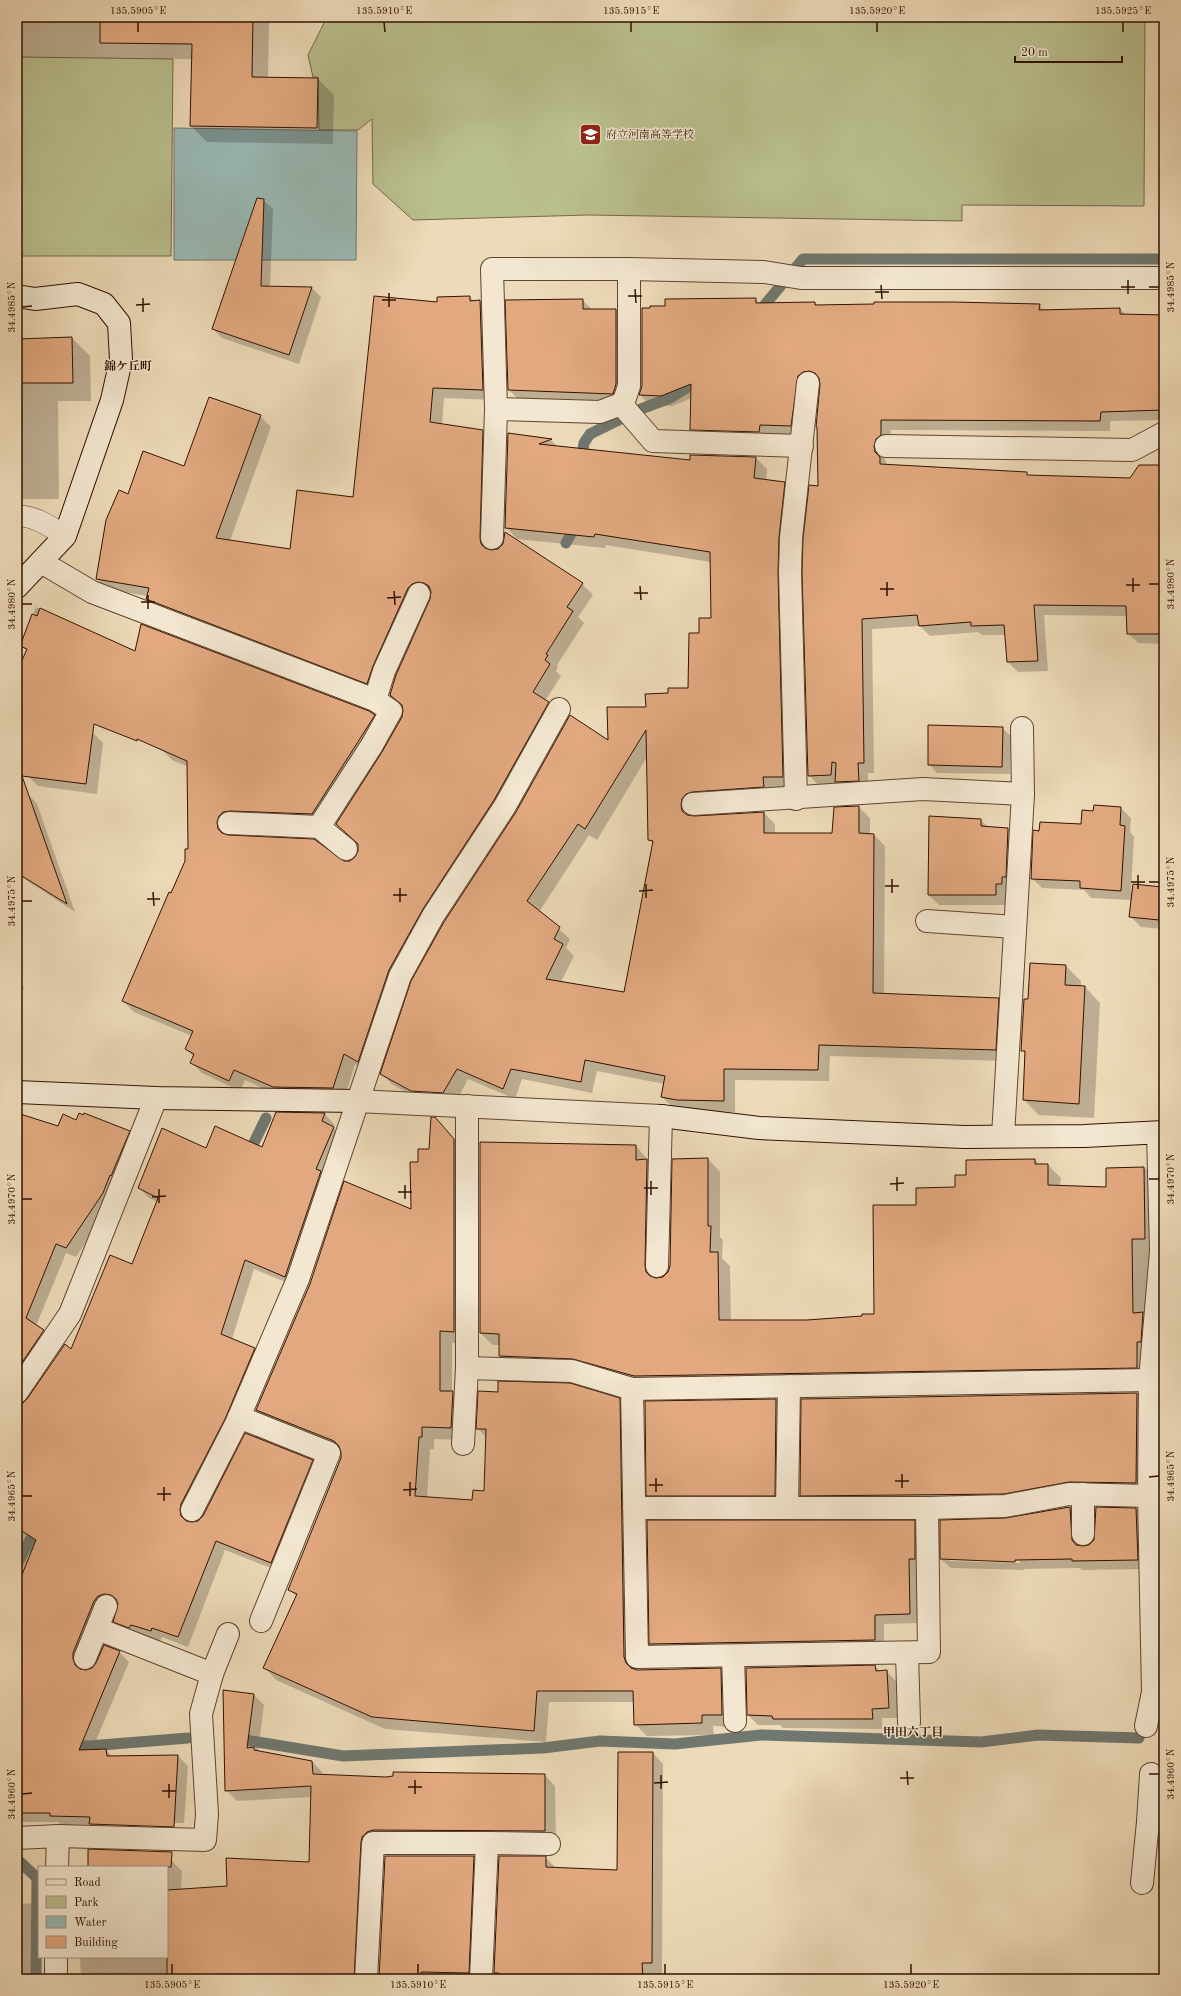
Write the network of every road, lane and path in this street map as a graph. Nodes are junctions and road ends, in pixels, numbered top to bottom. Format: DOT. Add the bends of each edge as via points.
graph roads {
  1 [pos="629,269"];
  2 [pos="1164,278"];
  3 [pos="17,296"];
  4 [pos="808,383"];
  5 [pos="496,409"];
  6 [pos="627,411"];
  7 [pos="1164,433"];
  8 [pos="802,446"];
  9 [pos="886,446"];
  10 [pos="17,516"];
  11 [pos="65,536"];
  12 [pos="492,538"];
  13 [pos="41,562"];
  14 [pos="17,587"];
  15 [pos="418,594"];
  16 [pos="375,700"];
  17 [pos="559,709"];
  18 [pos="1022,728"];
  19 [pos="1023,794"];
  20 [pos="796,799"];
  21 [pos="693,804"];
  22 [pos="229,823"];
  23 [pos="319,827"];
  24 [pos="346,849"];
  25 [pos="926,921"];
  26 [pos="1015,928"];
  27 [pos="17,1092"];
  28 [pos="156,1098"];
  29 [pos="357,1101"];
  30 [pos="467,1106"];
  31 [pos="660,1116"];
  32 [pos="1161,1132"];
  33 [pos="1003,1136"];
  34 [pos="657,1266"];
  35 [pos="468,1368"];
  36 [pos="1150,1380"];
  37 [pos="789,1386"];
  38 [pos="632,1389"];
  39 [pos="17,1392"];
  40 [pos="239,1417"];
  41 [pos="463,1444"];
  42 [pos="1083,1494"];
  43 [pos="1149,1496"];
  44 [pos="634,1508"];
  45 [pos="787,1508"];
  46 [pos="927,1508"];
  47 [pos="192,1510"];
  48 [pos="1083,1534"];
  49 [pos="106,1606"];
  50 [pos="261,1621"];
  51 [pos="98,1629"];
  52 [pos="228,1634"];
  53 [pos="907,1653"];
  54 [pos="734,1656"];
  55 [pos="86,1658"];
  56 [pos="212,1674"];
  57 [pos="735,1721"];
  58 [pos="910,1722"];
  59 [pos="1146,1726"];
  60 [pos="1151,1774"];
  61 [pos="1156,1822"];
  62 [pos="58,1836"];
  63 [pos="17,1838"];
  64 [pos="487,1843"];
  65 [pos="549,1844"];
  66 [pos="57,1866"];
  67 [pos="1142,1883"];
  68 [pos="56,1958"];
  69 [pos="56,1979"];
  70 [pos="366,1979"];
  71 [pos="481,1979"];
  1 -- 2 [label="street" via="764,272 792,277"];
  1 -- 5 [label="street" via="492,269"];
  1 -- 6 [label="street" via="629,386 625,398"];
  3 -- 11 [label="street" via="35,299 78,294 104,304 119,323 121,360 112,400"];
  4 -- 8 [label="street"];
  5 -- 6 [label="street"];
  5 -- 12 [label="street"];
  6 -- 8 [label="street" via="653,441"];
  7 -- 9 [label="street" via="1132,450"];
  8 -- 20 [label="street" via="791,538 790,572"];
  10 -- 11 [label="lane" via="23,515 48,524"];
  11 -- 13 [label="street"];
  13 -- 14 [label="street"];
  13 -- 16 [label="street" via="92,592"];
  15 -- 16 [label="street" via="384,671"];
  16 -- 23 [label="street" via="391,711"];
  17 -- 29 [label="street" via="505,806 432,916 400,976"];
  18 -- 19 [label="street"];
  19 -- 20 [label="street" via="923,789"];
  19 -- 26 [label="street"];
  20 -- 21 [label="street"];
  22 -- 23 [label="street"];
  23 -- 24 [label="street"];
  25 -- 26 [label="street"];
  26 -- 33 [label="street"];
  27 -- 28 [label="street"];
  28 -- 29 [label="street"];
  28 -- 39 [label="street" via="70,1314"];
  29 -- 30 [label="street"];
  29 -- 40 [label="street" via="298,1279"];
  30 -- 31 [label="street"];
  30 -- 35 [label="street"];
  31 -- 33 [label="street" via="759,1128 964,1137"];
  31 -- 34 [label="street"];
  32 -- 33 [label="street"];
  32 -- 36 [label="street" via="1161,1251"];
  35 -- 38 [label="street" via="572,1371"];
  35 -- 41 [label="street"];
  36 -- 37 [label="street"];
  36 -- 43 [label="street"];
  37 -- 38 [label="street"];
  37 -- 45 [label="street"];
  38 -- 44 [label="street"];
  40 -- 47 [label="street"];
  40 -- 50 [label="street" via="329,1453"];
  42 -- 43 [label="street"];
  42 -- 46 [label="street" via="1069,1494 1005,1506"];
  42 -- 48 [label="street"];
  43 -- 59 [label="street" via="1153,1692"];
  44 -- 45 [label="street"];
  44 -- 54 [label="street" via="636,1657"];
  45 -- 46 [label="street"];
  46 -- 53 [label="street" via="929,1652"];
  49 -- 51 [label="street"];
  51 -- 55 [label="street"];
  51 -- 56 [label="street"];
  52 -- 56 [label="street"];
  53 -- 54 [label="street"];
  53 -- 58 [label="street"];
  54 -- 57 [label="street"];
  56 -- 62 [label="street" via="201,1714 207,1814 205,1840"];
  60 -- 61 [label="street"];
  61 -- 67 [label="street"];
  62 -- 63 [label="street"];
  62 -- 66 [label="street"];
  64 -- 65 [label="street"];
  64 -- 70 [label="street" via="373,1843"];
  64 -- 71 [label="street"];
  68 -- 69 [label="street"];
}
